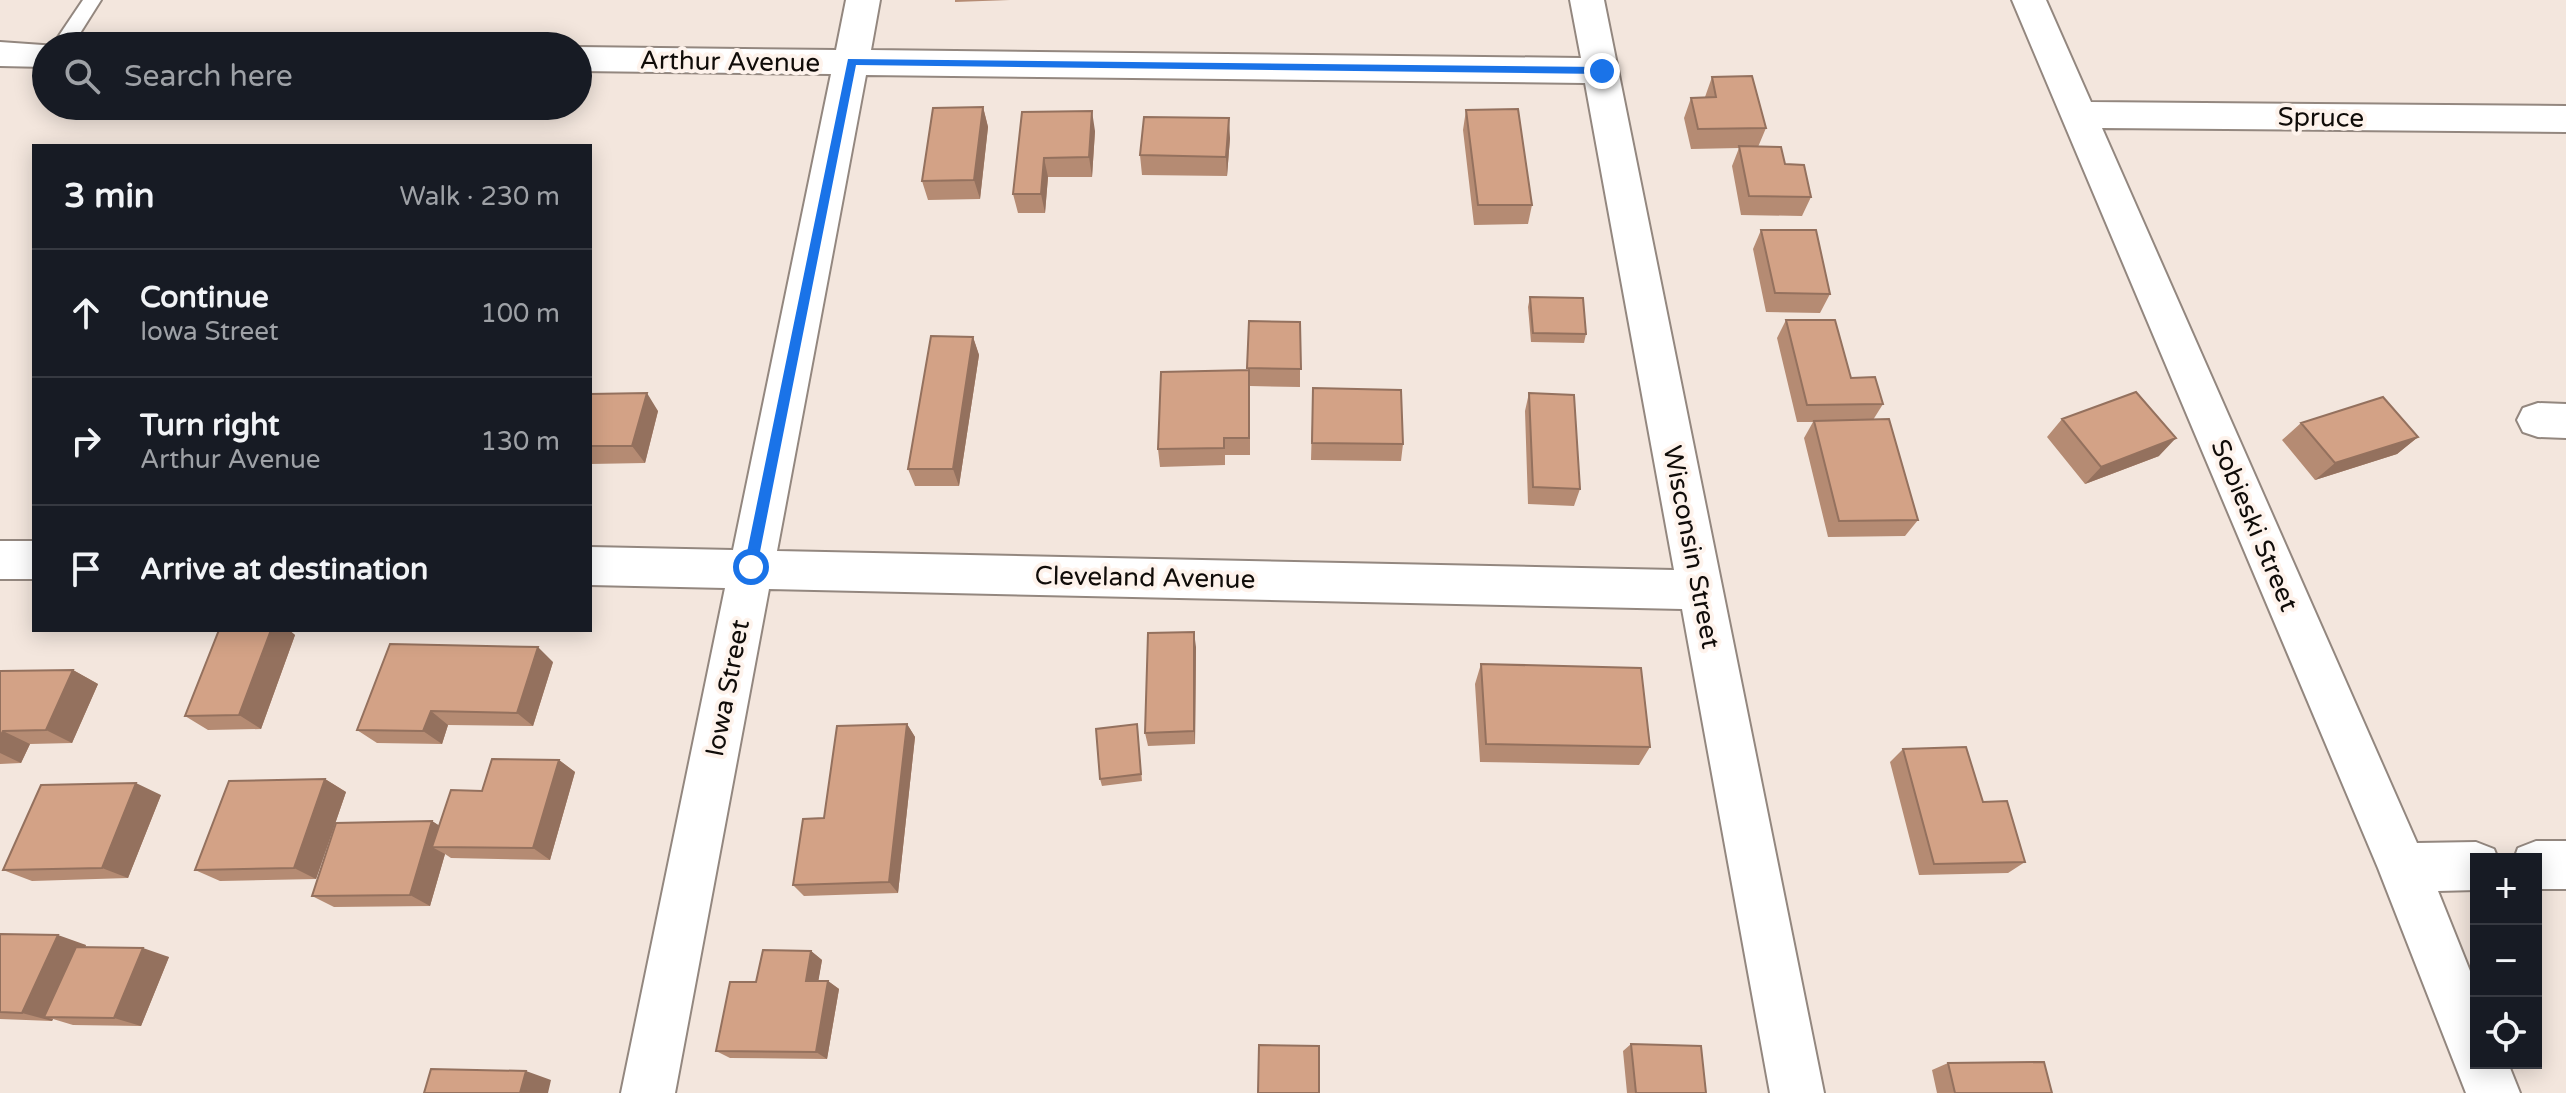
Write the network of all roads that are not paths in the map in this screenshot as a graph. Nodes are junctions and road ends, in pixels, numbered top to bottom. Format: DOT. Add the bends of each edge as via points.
graph roads {
  1 [pos="92,0"];
  2 [pos="863,0"];
  3 [pos="1587,0"];
  4 [pos="2029,0"];
  5 [pos="71,32"];
  6 [pos="0,54"];
  7 [pos="32,55"];
  8 [pos="592,59"];
  9 [pos="851,62"];
  10 [pos="1602,71"];
  11 [pos="2076,115"];
  12 [pos="2566,119"];
  13 [pos="0,560"];
  14 [pos="32,560"];
  15 [pos="592,566"];
  16 [pos="751,567"];
  17 [pos="1700,590"];
  18 [pos="2542,865"];
  19 [pos="2566,865"];
  20 [pos="2470,866"];
  21 [pos="2403,868"];
  22 [pos="2470,1036"];
  23 [pos="2483,1069"];
  24 [pos="648,1093"];
  25 [pos="1797,1093"];
  26 [pos="2493,1093"];
  1 -- 5 [label="lane"];
  2 -- 9 [label="street, Iowa Street"];
  3 -- 10 [label="street, Wisconsin Street"];
  4 -- 11 [label="street, Sobieski Street"];
  6 -- 7 [label="street"];
  8 -- 9 [label="street, Arthur Avenue"];
  9 -- 10 [label="street, Arthur Avenue"];
  9 -- 16 [label="street, Iowa Street"];
  10 -- 17 [label="street, Wisconsin Street"];
  11 -- 12 [label="street, Spruce"];
  11 -- 21 [label="street, Sobieski Street"];
  13 -- 14 [label="street"];
  15 -- 16 [label="street, Cleveland Avenue"];
  16 -- 17 [label="street, Cleveland Avenue"];
  16 -- 24 [label="street, Iowa Street"];
  17 -- 25 [label="street, Wisconsin Street"];
  18 -- 19 [label="street"];
  20 -- 21 [label="street"];
  21 -- 22 [label="street, Sobieski Street"];
  23 -- 26 [label="street"];
}
